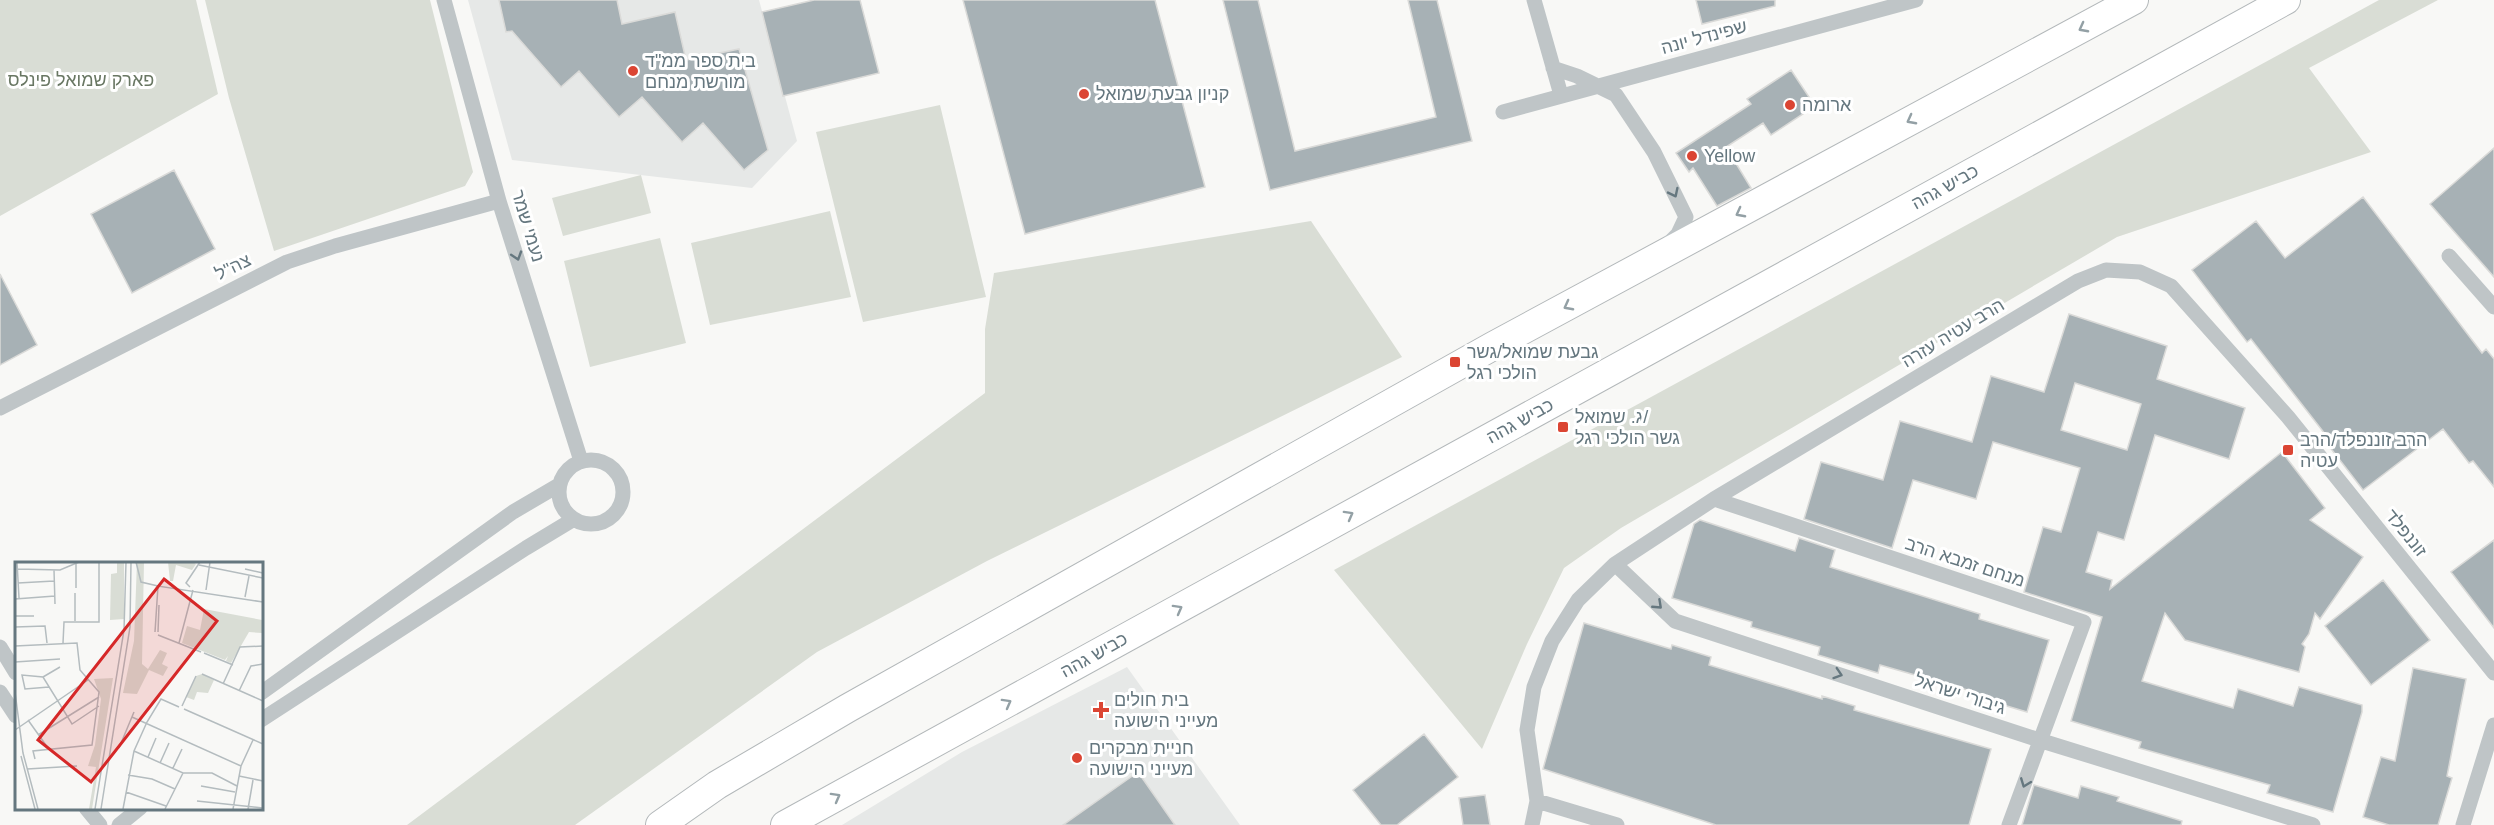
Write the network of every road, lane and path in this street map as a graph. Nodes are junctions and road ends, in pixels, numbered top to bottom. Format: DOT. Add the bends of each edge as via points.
graph roads {
  1 [pos="444,0"];
  2 [pos="1533,0"];
  3 [pos="1916,0"];
  4 [pos="2134,0"];
  5 [pos="2286,0"];
  6 [pos="1553,69"];
  7 [pos="1596,86"];
  8 [pos="1561,95"];
  9 [pos="1503,112"];
  10 [pos="499,201"];
  11 [pos="2449,256"];
  12 [pos="1652,260"];
  13 [pos="2494,307"];
  14 [pos="0,408"];
  15 [pos="2288,417"];
  16 [pos="581,461"];
  17 [pos="559,485"];
  18 [pos="1714,499"];
  19 [pos="574,519"];
  20 [pos="1615,564"];
  21 [pos="0,647"];
  22 [pos="15,671"];
  23 [pos="2494,673"];
  24 [pos="0,692"];
  25 [pos="262,692"];
  26 [pos="15,714"];
  27 [pos="262,719"];
  28 [pos="2494,725"];
  29 [pos="2042,741"];
  30 [pos="1537,801"];
  31 [pos="660,825"];
  32 [pos="785,825"];
  33 [pos="1532,825"];
  34 [pos="1617,825"];
  35 [pos="2009,825"];
  36 [pos="2313,825"];
  37 [pos="2463,825"];
  1 -- 10 [label="street, נעמי שמר"];
  2 -- 6 [label="street"];
  3 -- 7 [label="street, שפינדל יונה"];
  4 -- 12 [label="highway, one-way"];
  32 -- 5 [label="highway, כביש גהה, one-way"];
  6 -- 7 [label="street"];
  6 -- 8 [label="street"];
  7 -- 8 [label="street, שפינדל יונה"];
  7 -- 12 [label="street, one-way" via="1616,95 1647,141 1686,217 1678,234"];
  8 -- 9 [label="street, שפינדל יונה"];
  10 -- 14 [label="street, צה\"ל" via="287,262"];
  10 -- 16 [label="street, נעמי שמר, one-way"];
  11 -- 13 [label="street"];
  12 -- 31 [label="highway, one-way" via="1493,345 858,702 717,785"];
  15 -- 18 [label="street, הרב עטיה עזרה" via="2171,286 2140,272 2106,270 2078,281"];
  15 -- 23 [label="street, זוננפלד"];
  16 -- 17 [label="street" via="571,466"];
  16 -- 19 [label="street" via="593,459 615,470 624,495 618,511 609,519 591,525"];
  17 -- 19 [label="street" via="561,502"];
  17 -- 25 [label="street" via="513,512"];
  18 -- 20 [label="street, הרב עטיה עזרה"];
  18 -- 29 [label="street, מנחם זמבא הרב" via="2084,622"];
  19 -- 27 [label="street"];
  20 -- 29 [label="street, גיבורי ישראל, one-way" via="1676,621"];
  20 -- 30 [label="street, הרב עטיה עזרה" via="1578,600 1552,641 1534,687 1527,730"];
  21 -- 22 [label="street"];
  24 -- 26 [label="street"];
  28 -- 37 [label="street"];
  29 -- 35 [label="street, one-way"];
  29 -- 36 [label="street, גיבורי ישראל"];
  30 -- 33 [label="street, הרב עטיה עזרה"];
  30 -- 34 [label="street"];
}
